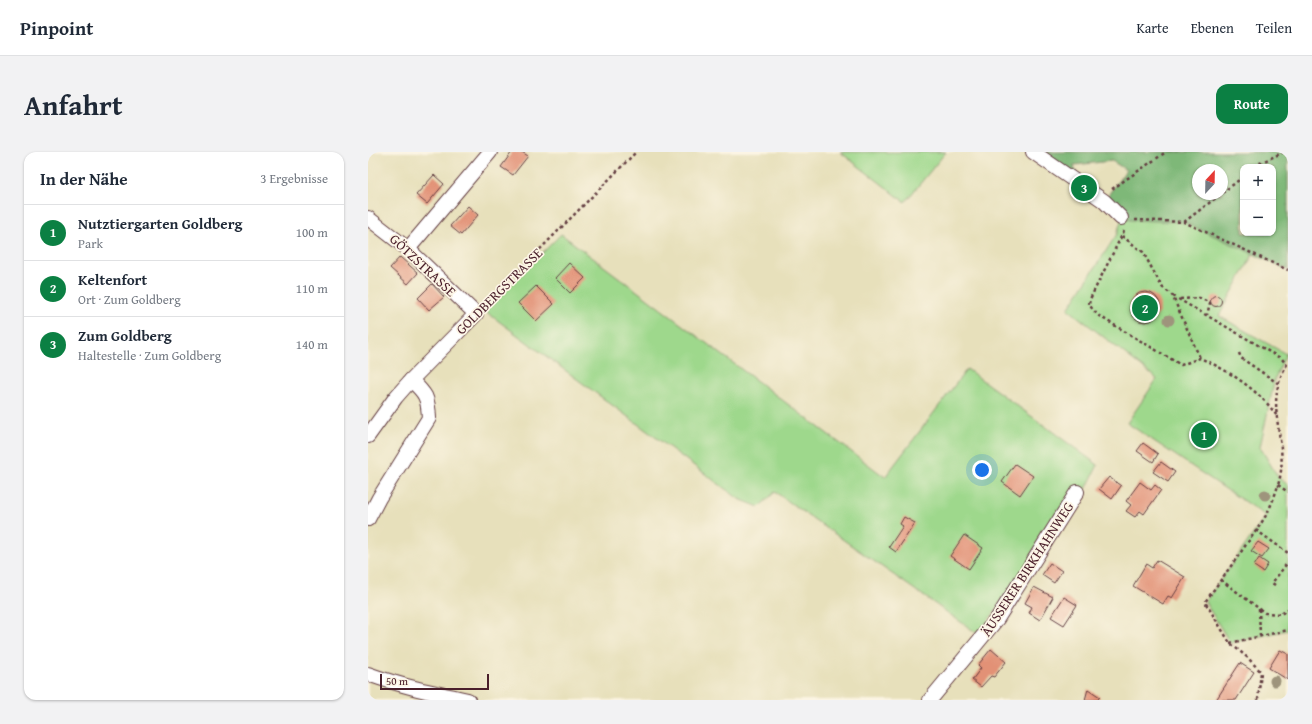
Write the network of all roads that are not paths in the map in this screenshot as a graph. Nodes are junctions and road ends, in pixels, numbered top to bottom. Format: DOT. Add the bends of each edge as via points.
graph roads {
  1 [pos="490,152"];
  2 [pos="1033,152"];
  3 [pos="368,218"];
  4 [pos="1126,221"];
  5 [pos="408,249"];
  6 [pos="476,314"];
  7 [pos="411,380"];
  8 [pos="368,436"];
  9 [pos="1077,492"];
  10 [pos="368,518"];
  11 [pos="368,674"];
  12 [pos="468,700"];
  13 [pos="930,700"];
  1 -- 5 [label="street"];
  2 -- 4 [label="street" via="1104,201"];
  3 -- 5 [label="street, GÖTZSTRASSE"];
  5 -- 6 [label="street, GÖTZSTRASSE"];
  6 -- 7 [label="street, GOLDBERGSTRASSE"];
  7 -- 8 [label="street, GOLDBERGSTRASSE"];
  7 -- 10 [label="street" via="424,392 429,418"];
  9 -- 13 [label="street, ÄUSSERER BIRKHAHNWEG" via="997,619"];
  11 -- 12 [label="street" via="432,693"];
}
